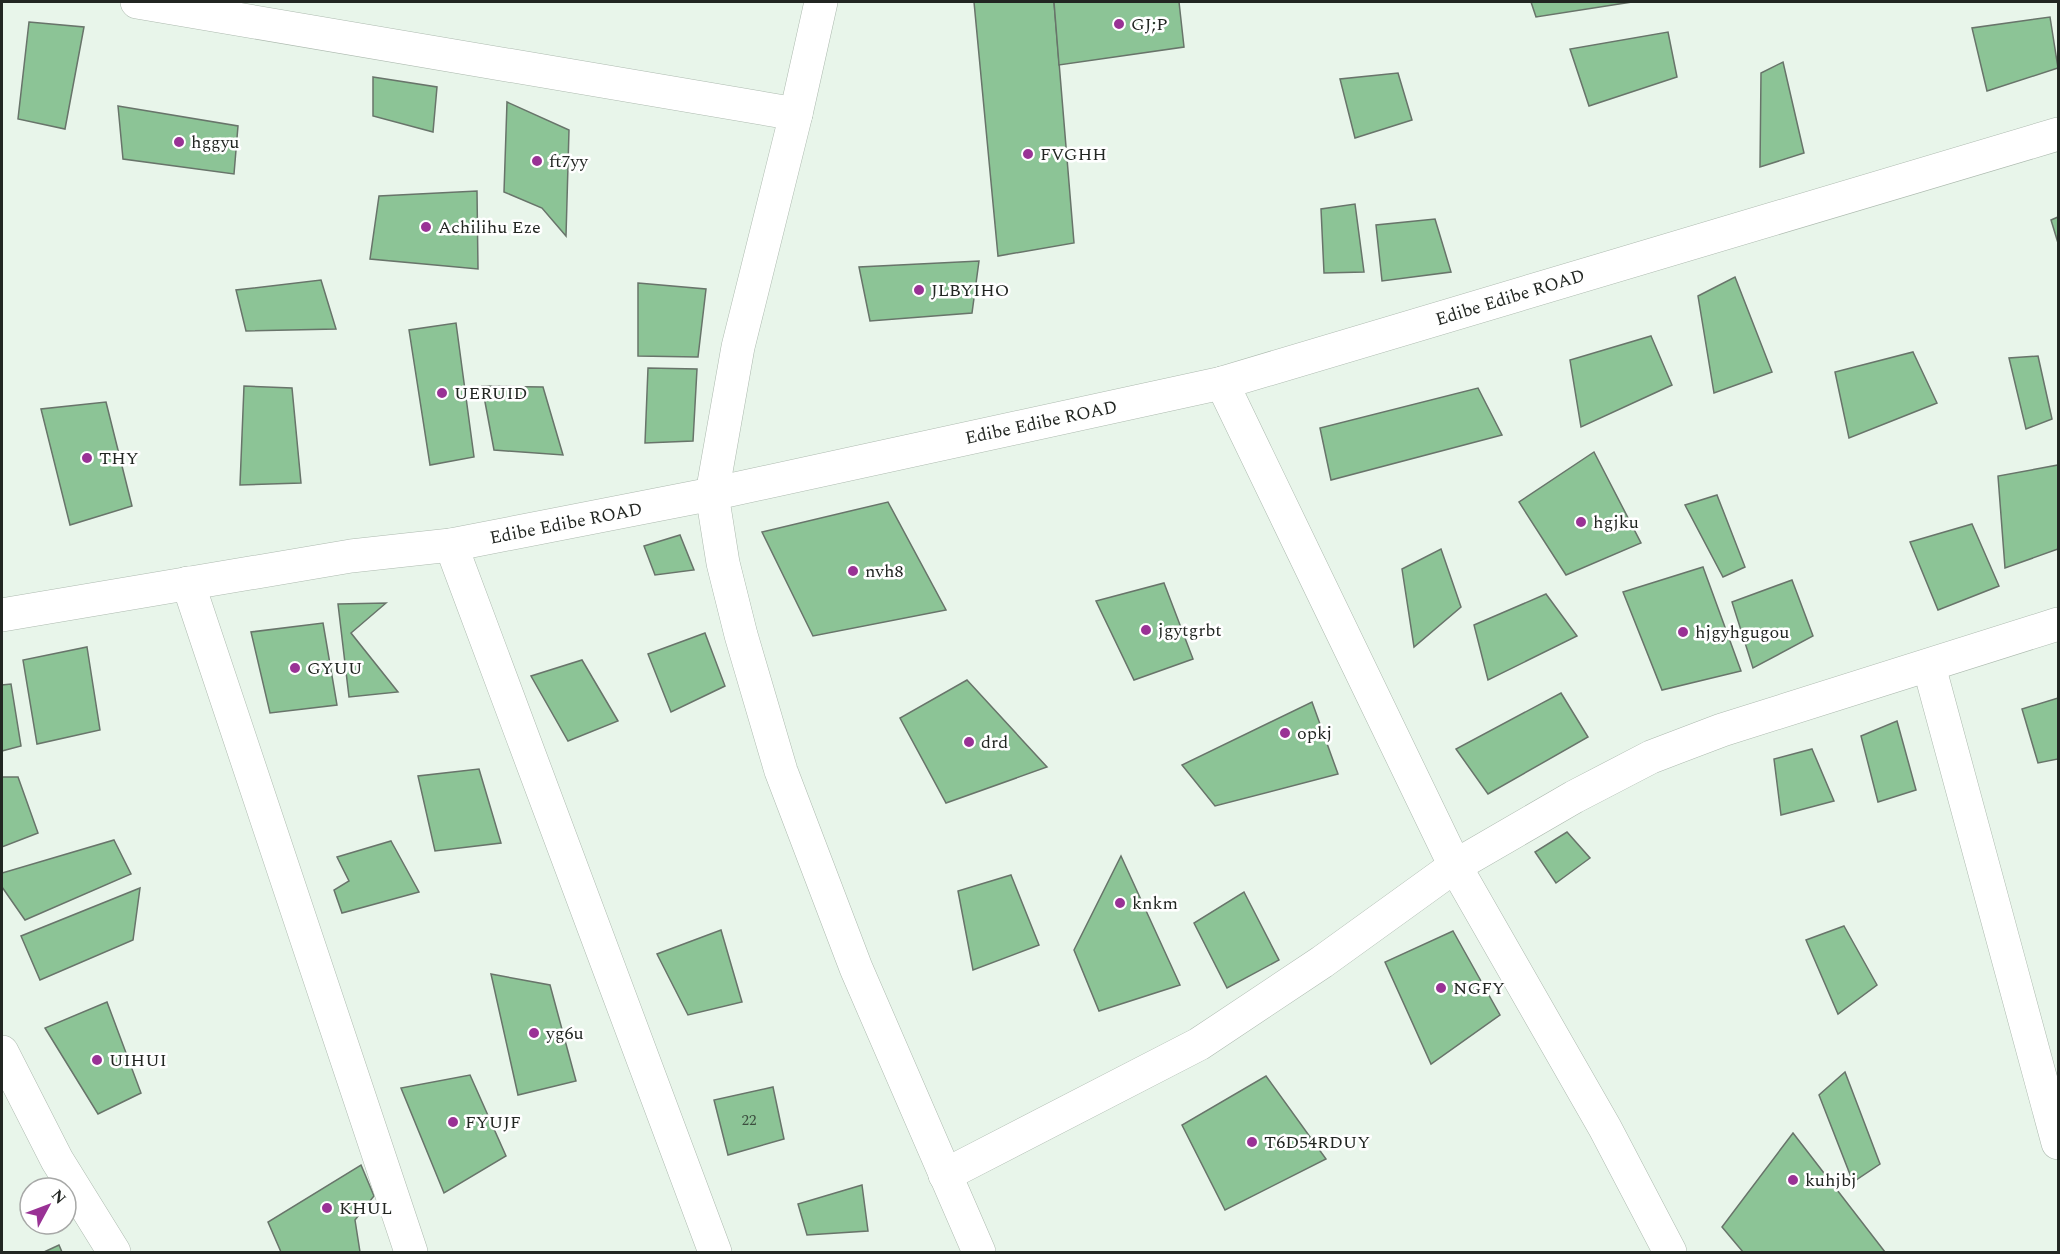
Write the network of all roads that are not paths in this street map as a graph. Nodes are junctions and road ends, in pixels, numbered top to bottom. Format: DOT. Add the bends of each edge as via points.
graph roads {
  1 [pos="137,2"];
  2 [pos="820,2"];
  3 [pos="796,114"];
  4 [pos="2058,134"];
  5 [pos="1222,383"];
  6 [pos="712,494"];
  7 [pos="451,545"];
  8 [pos="189,584"];
  9 [pos="2,615"];
  10 [pos="2058,624"];
  11 [pos="1929,666"];
  12 [pos="1455,866"];
  13 [pos="2,1052"];
  14 [pos="2058,1143"];
  15 [pos="945,1175"];
  16 [pos="114,1252"];
  17 [pos="411,1252"];
  18 [pos="715,1252"];
  19 [pos="979,1252"];
  20 [pos="1670,1252"];
  1 -- 3 [label="street"];
  2 -- 3 [label="street"];
  3 -- 6 [label="street" via="738,347"];
  4 -- 5 [label="street, Edibe Edibe ROAD"];
  5 -- 6 [label="street, Edibe Edibe ROAD"];
  5 -- 12 [label="street"];
  6 -- 7 [label="street, Edibe Edibe ROAD"];
  6 -- 15 [label="street" via="726,574 781,771 856,968"];
  7 -- 8 [label="street, Edibe Edibe ROAD" via="351,556"];
  7 -- 18 [label="street"];
  8 -- 9 [label="street, Edibe Edibe ROAD"];
  8 -- 17 [label="street"];
  10 -- 11 [label="street"];
  11 -- 12 [label="street" via="1722,730 1651,757"];
  11 -- 14 [label="street"];
  12 -- 15 [label="street" via="1199,1044"];
  12 -- 20 [label="street" via="1605,1128"];
  13 -- 16 [label="street" via="57,1160"];
  15 -- 19 [label="street"];
}
